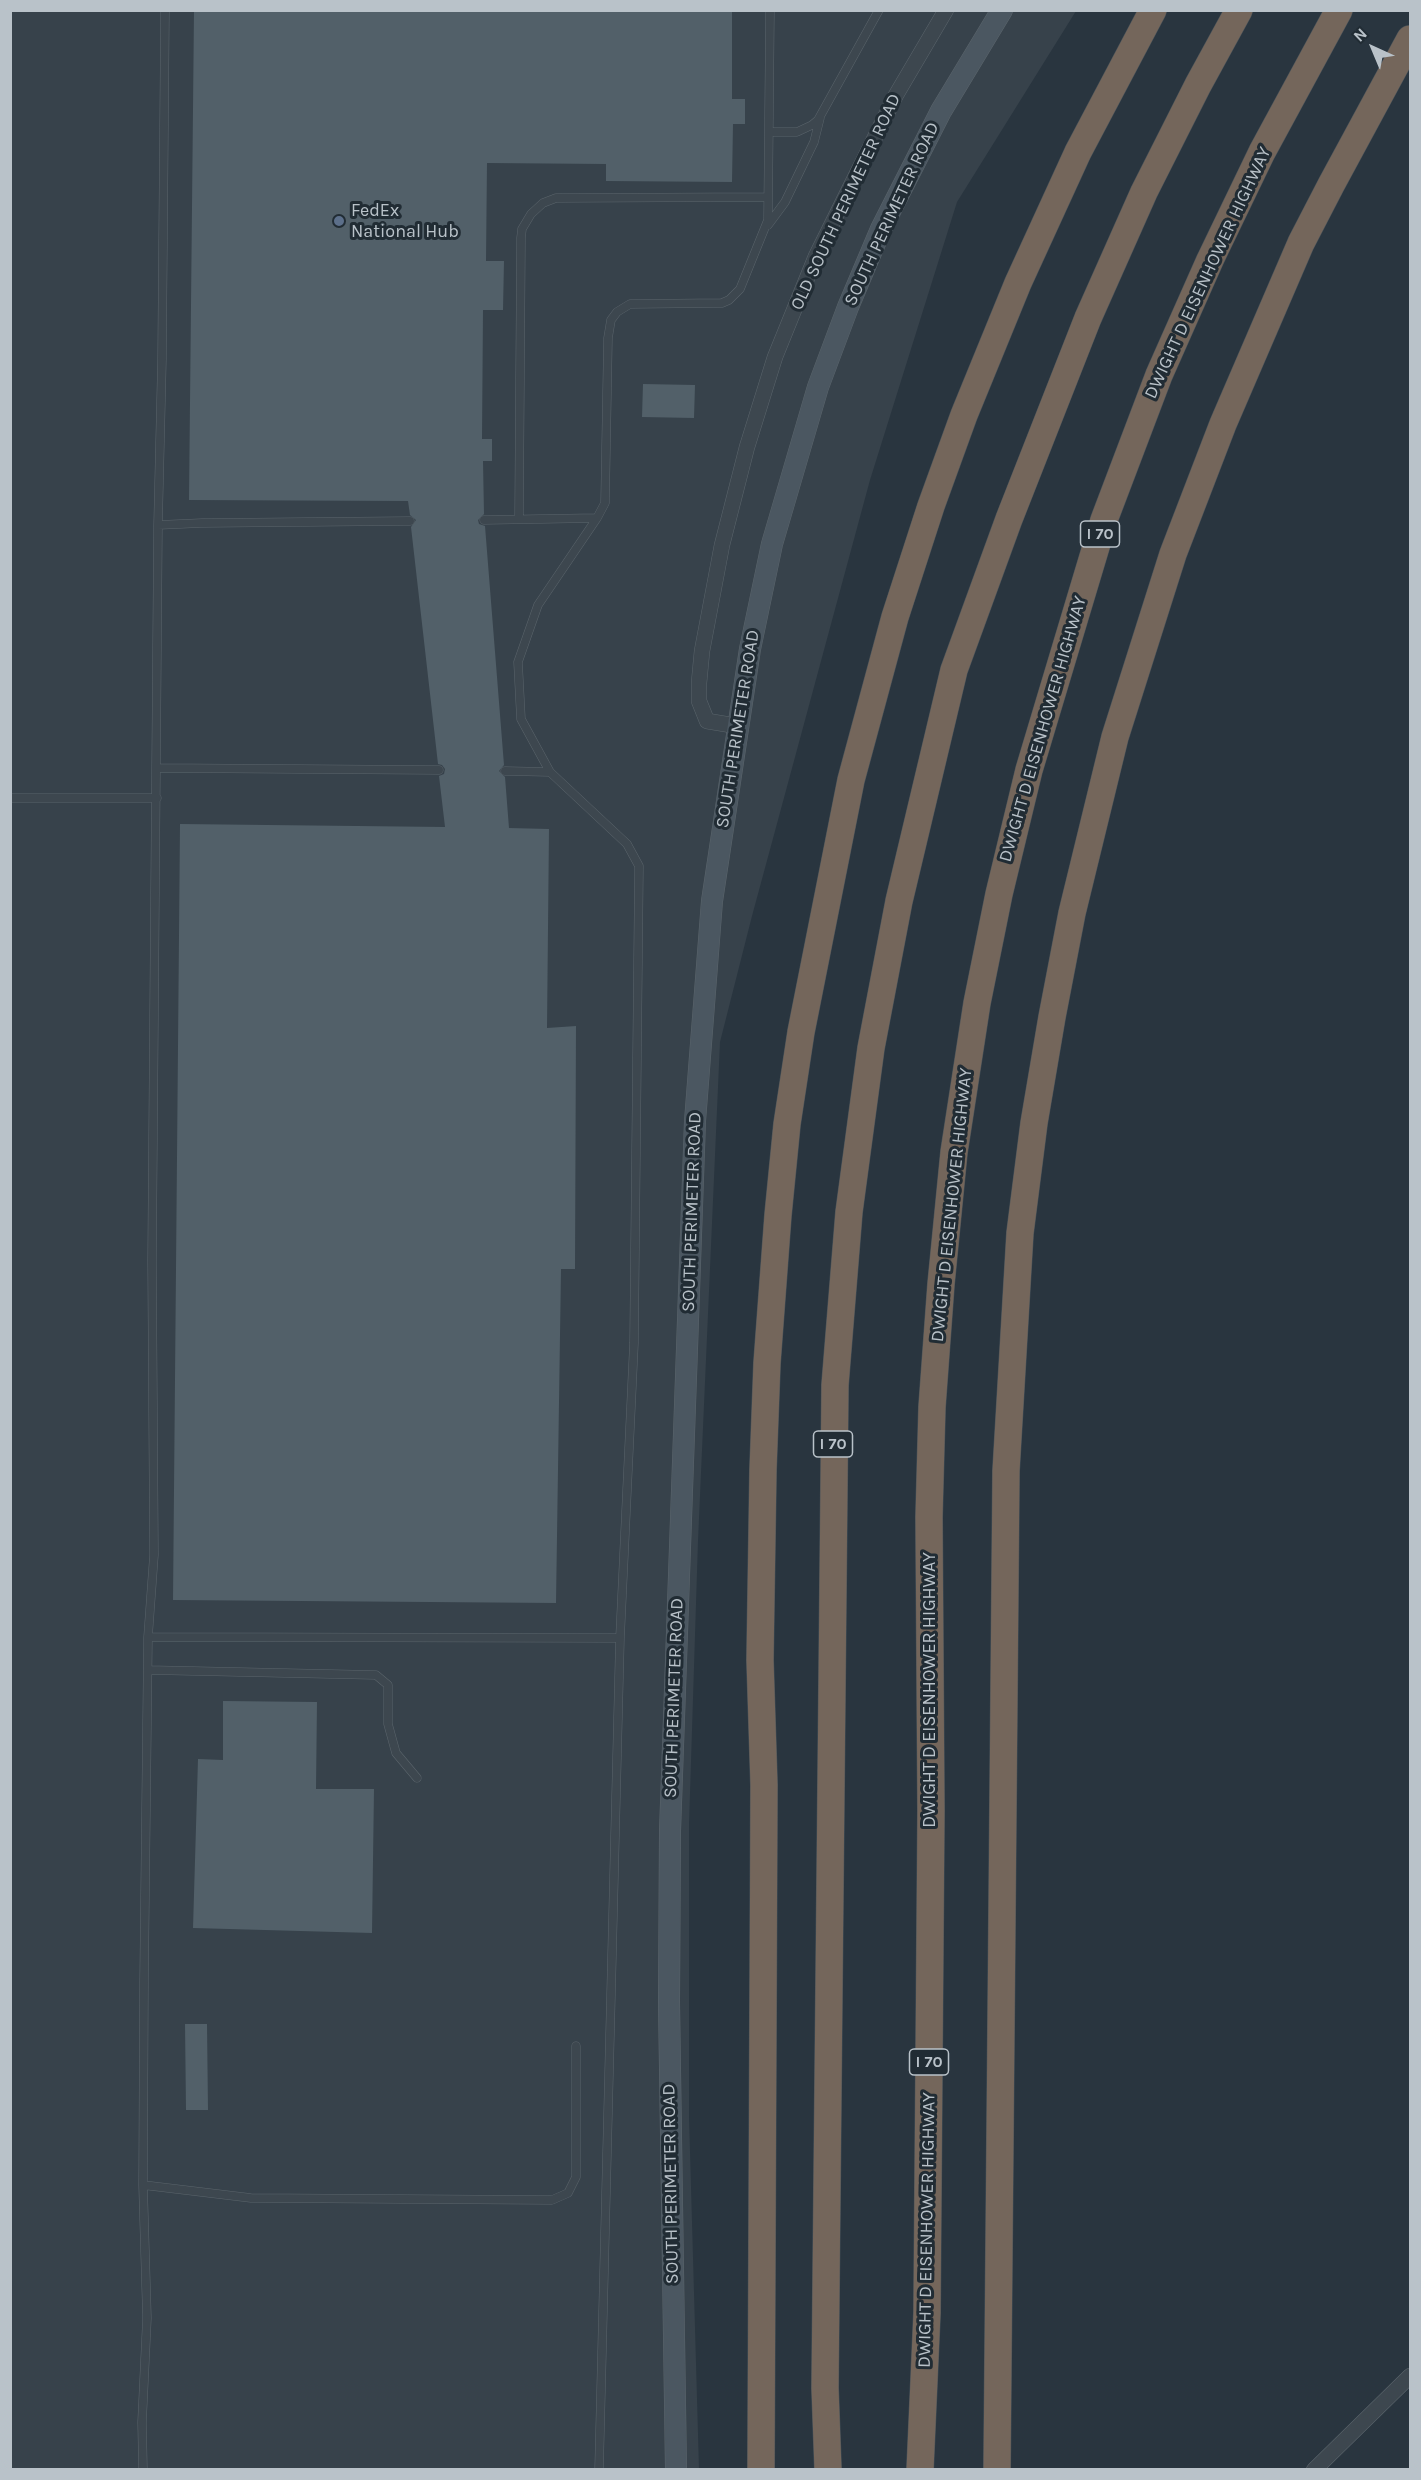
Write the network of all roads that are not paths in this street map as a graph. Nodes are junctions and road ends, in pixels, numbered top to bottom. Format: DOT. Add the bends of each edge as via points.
graph roads {
  1 [pos="165,10"];
  2 [pos="770,10"];
  3 [pos="879,10"];
  4 [pos="946,10"];
  5 [pos="1002,10"];
  6 [pos="1152,10"];
  7 [pos="1239,10"];
  8 [pos="1339,10"];
  9 [pos="1410,39"];
  10 [pos="821,114"];
  11 [pos="769,132"];
  12 [pos="768,197"];
  13 [pos="766,229"];
  14 [pos="597,518"];
  15 [pos="519,519"];
  16 [pos="484,520"];
  17 [pos="410,521"];
  18 [pos="158,525"];
  19 [pos="737,726"];
  20 [pos="157,768"];
  21 [pos="439,770"];
  22 [pos="505,771"];
  23 [pos="550,772"];
  24 [pos="10,798"];
  25 [pos="157,798"];
  26 [pos="148,1637"];
  27 [pos="620,1638"];
  28 [pos="148,1670"];
  29 [pos="417,1778"];
  30 [pos="576,2046"];
  31 [pos="143,2185"];
  32 [pos="826,2311"];
  33 [pos="927,2313"];
  34 [pos="1410,2376"];
  35 [pos="143,2469"];
  36 [pos="599,2469"];
  37 [pos="676,2469"];
  38 [pos="761,2469"];
  39 [pos="814,2469"];
  40 [pos="828,2469"];
  41 [pos="920,2469"];
  42 [pos="935,2469"];
  43 [pos="997,2469"];
  44 [pos="1314,2469"];
  1 -- 18 [label="lane"];
  2 -- 11 [label="lane"];
  3 -- 10 [label="lane"];
  4 -- 19 [label="street, OLD SOUTH PERIMETER ROAD" via="896,95 816,256 774,357 747,447 722,545 699,683 699,701 707,721"];
  5 -- 19 [label="street, SOUTH PERIMETER ROAD" via="919,151 872,249 833,347 798,449 772,544"];
  6 -- 38 [label="highway" via="1078,152 1018,283 931,506 895,617 851,780 801,1032 778,1215 763,1470"];
  7 -- 32 [label="highway, I 70" via="1144,192 1088,318 954,670 899,901 870,1048 849,1212 835,1385"];
  8 -- 33 [label="highway, DWIGHT D EISENHOWER HIGHWAY / I 70" via="1210,260 1159,375 1104,520 1029,770 977,1003 954,1152 932,1407"];
  9 -- 43 [label="highway" via="1301,243 1181,533 1115,737 1053,1006 1020,1233 1006,1471"];
  10 -- 11 [label="lane" via="805,130"];
  10 -- 13 [label="lane" via="810,152 785,202"];
  11 -- 12 [label="lane"];
  12 -- 13 [label="lane"];
  12 -- 15 [label="lane" via="556,198 531,214 521,238"];
  13 -- 14 [label="lane" via="740,289 729,300 712,304 630,304 611,320 605,502"];
  14 -- 15 [label="lane"];
  14 -- 23 [label="lane" via="538,605 518,662 521,719"];
  15 -- 16 [label="lane"];
  17 -- 18 [label="lane"];
  18 -- 20 [label="lane"];
  19 -- 37 [label="street, SOUTH PERIMETER ROAD" via="712,901 695,1121 676,1625 669,2002"];
  20 -- 21 [label="lane"];
  20 -- 25 [label="lane"];
  22 -- 23 [label="lane"];
  23 -- 27 [label="lane" via="627,844 639,866 634,1343"];
  24 -- 25 [label="lane"];
  25 -- 26 [label="lane" via="149,1439 154,1555"];
  26 -- 27 [label="lane"];
  26 -- 28 [label="lane"];
  27 -- 36 [label="lane"];
  28 -- 29 [label="lane" via="376,1675 388,1685 387,1724 396,1753"];
  28 -- 31 [label="lane"];
  30 -- 31 [label="lane" via="576,2177 568,2193 552,2200 251,2198"];
  31 -- 35 [label="lane" via="147,2318"];
  32 -- 39 [label="highway"];
  32 -- 40 [label="highway, I 70"];
  33 -- 41 [label="highway, DWIGHT D EISENHOWER HIGHWAY / I 70"];
  33 -- 42 [label="highway"];
  34 -- 44 [label="street"];
}
